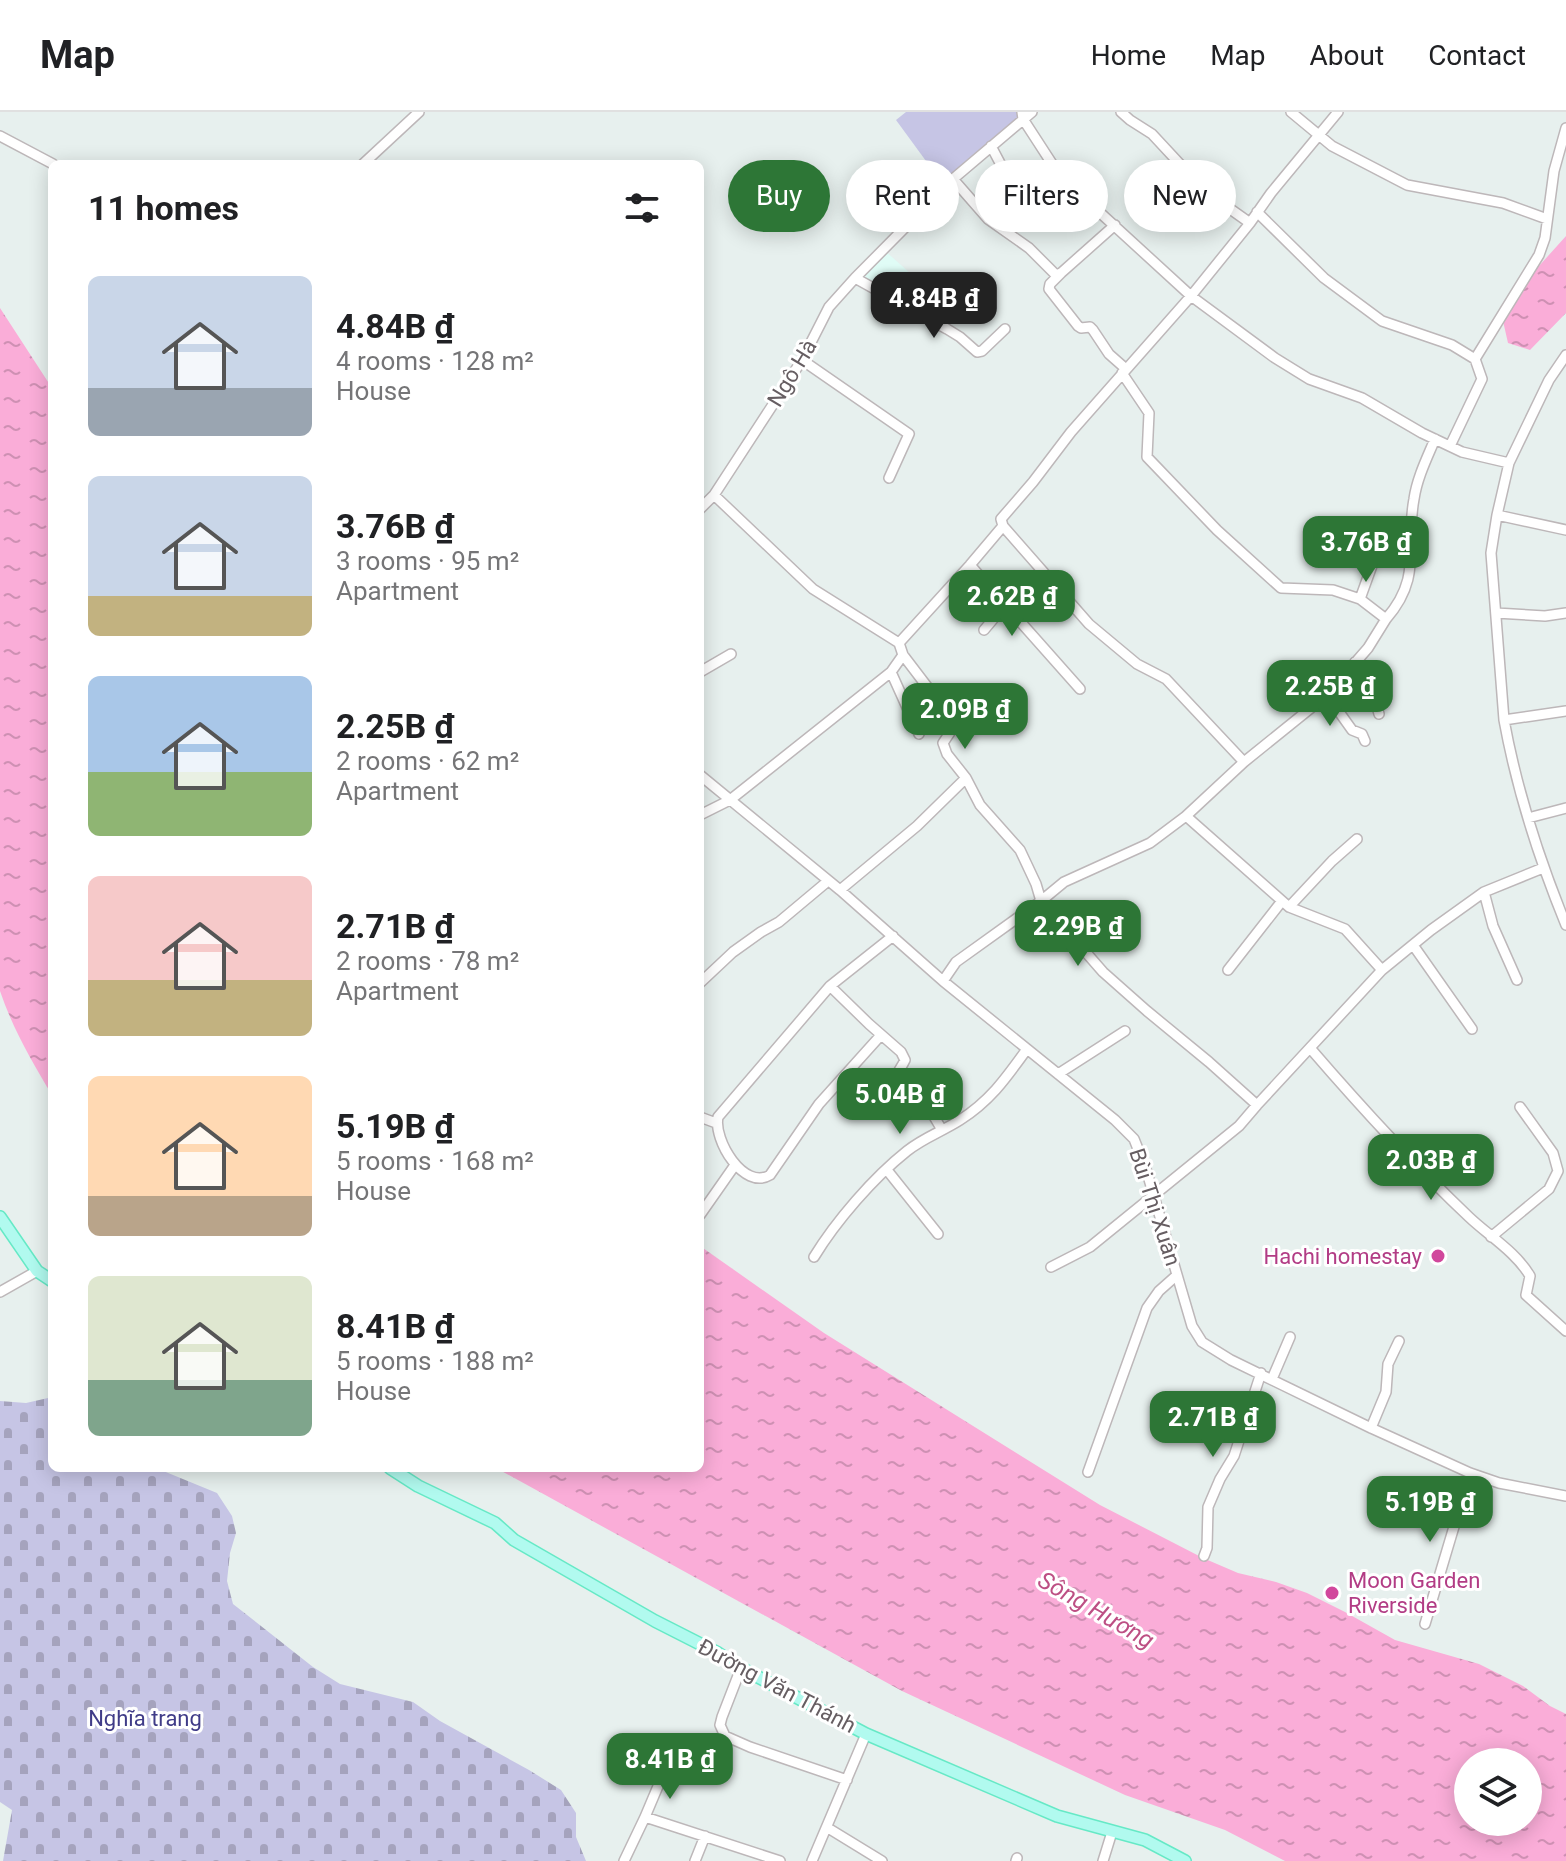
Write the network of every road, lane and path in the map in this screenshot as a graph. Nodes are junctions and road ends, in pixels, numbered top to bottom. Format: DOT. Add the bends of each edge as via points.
graph roads {
  1 [pos="419,112"];
  2 [pos="1032,112"];
  3 [pos="1121,112"];
  4 [pos="1291,112"];
  5 [pos="1338,112"];
  6 [pos="1022,116"];
  7 [pos="1566,128"];
  8 [pos="0,136"];
  9 [pos="1318,136"];
  10 [pos="991,146"];
  11 [pos="371,160"];
  12 [pos="998,160"];
  13 [pos="48,161"];
  14 [pos="959,174"];
  15 [pos="959,186"];
  16 [pos="1257,212"];
  17 [pos="1547,219"];
  18 [pos="1250,223"];
  19 [pos="1115,225"];
  20 [pos="901,232"];
  21 [pos="1061,273"];
  22 [pos="855,278"];
  23 [pos="1191,296"];
  24 [pos="1005,329"];
  25 [pos="1566,355"];
  26 [pos="1475,359"];
  27 [pos="802,360"];
  28 [pos="1124,371"];
  29 [pos="1435,439"];
  30 [pos="1450,446"];
  31 [pos="1509,463"];
  32 [pos="889,478"];
  33 [pos="714,495"];
  34 [pos="704,505"];
  35 [pos="1497,515"];
  36 [pos="1003,526"];
  37 [pos="1566,530"];
  38 [pos="1371,536"];
  39 [pos="970,565"];
  40 [pos="1360,599"];
  41 [pos="1005,605"];
  42 [pos="1496,613"];
  43 [pos="1566,613"];
  44 [pos="1386,619"];
  45 [pos="984,630"];
  46 [pos="899,643"];
  47 [pos="731,654"];
  48 [pos="903,655"];
  49 [pos="1355,662"];
  50 [pos="704,670"];
  51 [pos="891,672"];
  52 [pos="1080,689"];
  53 [pos="1327,695"];
  54 [pos="978,707"];
  55 [pos="1566,711"];
  56 [pos="1379,714"];
  57 [pos="1504,720"];
  58 [pos="954,724"];
  59 [pos="919,734"];
  60 [pos="1365,741"];
  61 [pos="1244,762"];
  62 [pos="704,778"];
  63 [pos="966,778"];
  64 [pos="730,800"];
  65 [pos="1566,808"];
  66 [pos="704,813"];
  67 [pos="1186,816"];
  68 [pos="1528,818"];
  69 [pos="1357,839"];
  70 [pos="1543,868"];
  71 [pos="828,881"];
  72 [pos="840,890"];
  73 [pos="1484,892"];
  74 [pos="1041,901"];
  75 [pos="1286,904"];
  76 [pos="1566,925"];
  77 [pos="893,936"];
  78 [pos="1413,945"];
  79 [pos="1228,970"];
  80 [pos="1382,970"];
  81 [pos="704,979"];
  82 [pos="1517,980"];
  83 [pos="943,981"];
  84 [pos="830,986"];
  85 [pos="1472,1029"];
  86 [pos="1125,1031"];
  87 [pos="881,1035"];
  88 [pos="1310,1048"];
  89 [pos="1027,1049"];
  90 [pos="1058,1074"];
  91 [pos="1257,1105"];
  92 [pos="1520,1107"];
  93 [pos="704,1118"];
  94 [pos="716,1123"];
  95 [pos="942,1130"];
  96 [pos="735,1165"];
  97 [pos="887,1170"];
  98 [pos="1154,1194"];
  99 [pos="704,1209"];
  100 [pos="0,1217"];
  101 [pos="938,1234"];
  102 [pos="1491,1237"];
  103 [pos="814,1257"];
  104 [pos="1051,1267"];
  105 [pos="37,1271"];
  106 [pos="1177,1275"];
  107 [pos="48,1278"];
  108 [pos="0,1292"];
  109 [pos="1566,1331"];
  110 [pos="1290,1337"];
  111 [pos="1399,1341"];
  112 [pos="1261,1373"];
  113 [pos="1272,1379"];
  114 [pos="1371,1428"];
  115 [pos="396,1472"];
  116 [pos="1088,1472"];
  117 [pos="1470,1473"];
  118 [pos="1566,1496"];
  119 [pos="1204,1556"];
  120 [pos="1425,1624"];
  121 [pos="741,1668"];
  122 [pos="866,1734"];
  123 [pos="664,1772"];
  124 [pos="847,1780"];
  125 [pos="645,1817"];
  126 [pos="828,1828"];
  127 [pos="1112,1832"];
  128 [pos="705,1836"];
  129 [pos="624,1861"];
  130 [pos="695,1861"];
  131 [pos="780,1861"];
  132 [pos="812,1861"];
  133 [pos="882,1861"];
  134 [pos="1103,1861"];
  135 [pos="1185,1861"];
  1 -- 11 [label="street"];
  2 -- 6 [label="street, Ngô Hà"];
  3 -- 18 [label="street" via="1152,134 1212,196"];
  4 -- 9 [label="street"];
  5 -- 9 [label="street"];
  6 -- 10 [label="street, Ngô Hà"];
  6 -- 19 [label="street" via="1060,176"];
  7 -- 17 [label="street"];
  8 -- 13 [label="street"];
  9 -- 16 [label="street"];
  9 -- 17 [label="street" via="1407,185 1503,203"];
  10 -- 12 [label="street"];
  10 -- 14 [label="street, Ngô Hà"];
  15 -- 21 [label="street" via="988,219 1029,248 1052,273"];
  16 -- 18 [label="street"];
  16 -- 26 [label="street" via="1324,278 1382,321 1452,345"];
  17 -- 26 [label="street" via="1539,255"];
  18 -- 23 [label="street"];
  19 -- 21 [label="street"];
  19 -- 23 [label="street"];
  20 -- 22 [label="street, Ngô Hà"];
  21 -- 28 [label="street" via="1049,289 1078,326 1093,330"];
  22 -- 24 [label="street" via="947,329 977,352"];
  22 -- 27 [label="street, Ngô Hà" via="829,307"];
  23 -- 28 [label="street"];
  23 -- 29 [label="street" via="1309,379 1362,398"];
  25 -- 31 [label="street"];
  26 -- 30 [label="street" via="1482,379"];
  27 -- 32 [label="street" via="909,434"];
  27 -- 33 [label="street, Ngô Hà"];
  28 -- 36 [label="street" via="1001,519"];
  28 -- 40 [label="street" via="1149,413 1147,457 1217,530 1281,588 1333,590"];
  29 -- 30 [label="street"];
  29 -- 44 [label="street" via="1414,497 1408,583"];
  30 -- 31 [label="street"];
  31 -- 35 [label="street"];
  33 -- 34 [label="street, Ngô Hà"];
  33 -- 46 [label="street" via="813,589"];
  35 -- 37 [label="street"];
  35 -- 42 [label="street" via="1491,553"];
  36 -- 39 [label="street"];
  36 -- 61 [label="street" via="1089,624 1137,664 1166,679"];
  38 -- 40 [label="street" via="1378,549"];
  39 -- 41 [label="street"];
  39 -- 46 [label="street"];
  40 -- 44 [label="street"];
  41 -- 45 [label="street"];
  41 -- 52 [label="street"];
  42 -- 43 [label="street"];
  42 -- 57 [label="street"];
  44 -- 49 [label="street"];
  46 -- 48 [label="street"];
  47 -- 50 [label="street"];
  48 -- 51 [label="street"];
  48 -- 58 [label="street"];
  49 -- 53 [label="street"];
  49 -- 56 [label="street" via="1371,684"];
  51 -- 59 [label="street"];
  51 -- 64 [label="street"];
  53 -- 60 [label="street"];
  53 -- 61 [label="street"];
  54 -- 58 [label="street"];
  55 -- 57 [label="street"];
  57 -- 68 [label="street"];
  58 -- 63 [label="street" via="943,743"];
  61 -- 67 [label="street"];
  62 -- 64 [label="street, Bùi Thị Xuân"];
  63 -- 72 [label="street"];
  63 -- 74 [label="street" via="980,805 1020,850"];
  64 -- 66 [label="street"];
  64 -- 71 [label="street, Bùi Thị Xuân"];
  65 -- 68 [label="street"];
  67 -- 74 [label="street" via="1150,843 1064,882"];
  67 -- 75 [label="street"];
  68 -- 70 [label="street"];
  69 -- 75 [label="street"];
  70 -- 73 [label="street"];
  70 -- 76 [label="street"];
  71 -- 72 [label="street, Bùi Thị Xuân"];
  71 -- 81 [label="street"];
  72 -- 77 [label="street, Bùi Thị Xuân"];
  73 -- 78 [label="street"];
  73 -- 82 [label="street"];
  74 -- 83 [label="street" via="956,962"];
  74 -- 91 [label="street" via="1103,972"];
  75 -- 79 [label="street"];
  75 -- 80 [label="street" via="1345,929"];
  77 -- 83 [label="street, Bùi Thị Xuân"];
  77 -- 84 [label="street"];
  78 -- 80 [label="street"];
  78 -- 85 [label="street"];
  80 -- 88 [label="street"];
  83 -- 89 [label="street, Bùi Thị Xuân"];
  84 -- 87 [label="street"];
  84 -- 94 [label="street"];
  86 -- 90 [label="street"];
  87 -- 95 [label="street" via="904,1056 895,1076 896,1090 932,1113"];
  87 -- 96 [label="street" via="819,1104 770,1175 756,1179"];
  88 -- 91 [label="street"];
  88 -- 102 [label="street" via="1365,1112"];
  89 -- 90 [label="street, Bùi Thị Xuân"];
  89 -- 95 [label="street" via="996,1092"];
  90 -- 98 [label="street, Bùi Thị Xuân" via="1134,1139"];
  91 -- 98 [label="street" via="1239,1126"];
  92 -- 102 [label="street" via="1553,1153 1558,1171 1549,1189"];
  93 -- 94 [label="street"];
  94 -- 96 [label="street"];
  95 -- 97 [label="street"];
  96 -- 99 [label="street"];
  97 -- 101 [label="street"];
  97 -- 103 [label="street" via="835,1225"];
  98 -- 104 [label="street" via="1090,1247"];
  98 -- 106 [label="street, Bùi Thị Xuân"];
  100 -- 105 [label="main road"];
  102 -- 109 [label="street" via="1524,1266 1530,1276 1526,1295"];
  105 -- 107 [label="main road"];
  105 -- 108 [label="street"];
  106 -- 112 [label="street, Bùi Thị Xuân" via="1202,1342"];
  106 -- 116 [label="street" via="1147,1308"];
  110 -- 113 [label="street"];
  111 -- 114 [label="street"];
  112 -- 113 [label="street, Bùi Thị Xuân"];
  112 -- 119 [label="street" via="1234,1456 1208,1507"];
  113 -- 114 [label="street, Bùi Thị Xuân"];
  114 -- 117 [label="street, Bùi Thị Xuân"];
  115 -- 121 [label="main road, Đường Văn Thánh" via="495,1523 514,1540"];
  117 -- 118 [label="street, Bùi Thị Xuân"];
  117 -- 120 [label="street"];
  121 -- 122 [label="main road, Đường Văn Thánh"];
  121 -- 124 [label="street" via="720,1725 725,1736"];
  122 -- 124 [label="street"];
  122 -- 127 [label="main road, Đường Văn Thánh" via="1057,1816"];
  123 -- 125 [label="street"];
  124 -- 126 [label="street"];
  125 -- 128 [label="street"];
  125 -- 129 [label="street"];
  126 -- 132 [label="street"];
  126 -- 133 [label="street"];
  127 -- 134 [label="street"];
  127 -- 135 [label="main road, Đường Văn Thánh" via="1145,1840"];
  128 -- 130 [label="street"];
  128 -- 131 [label="street"];
}
